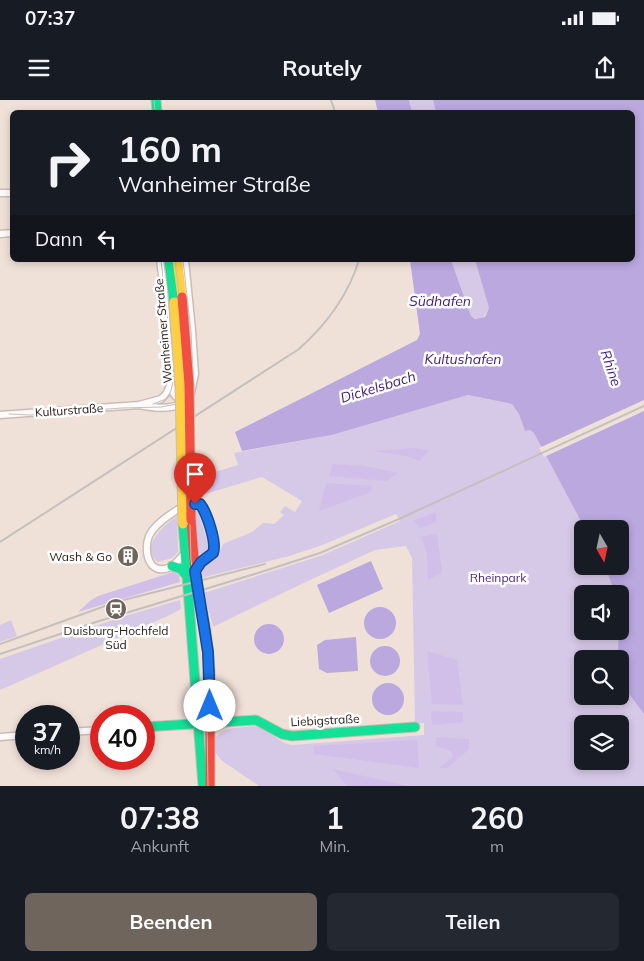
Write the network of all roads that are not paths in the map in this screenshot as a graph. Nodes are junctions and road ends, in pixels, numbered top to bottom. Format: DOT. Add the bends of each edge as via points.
graph roads {
  1 [pos="160,262"];
  2 [pos="169,262"];
  3 [pos="177,262"];
  4 [pos="185,262"];
  5 [pos="178,300"];
  6 [pos="171,384"];
  7 [pos="190,398"];
  8 [pos="139,405"];
  9 [pos="0,415"];
  10 [pos="189,553"];
  11 [pos="206,559"];
  12 [pos="172,566"];
  13 [pos="190,573"];
  14 [pos="199,723"];
  15 [pos="210,724"];
  16 [pos="155,725"];
  17 [pos="415,727"];
  18 [pos="15,736"];
  19 [pos="0,737"];
  20 [pos="203,786"];
  21 [pos="210,786"];
  1 -- 6 [label="street, Wanheimer Straße"];
  2 -- 5 [label="street, Wanheimer Straße"];
  3 -- 5 [label="street, Wanheimer Straße"];
  4 -- 7 [label="street" via="195,374"];
  5 -- 10 [label="street, Wanheimer Straße, bridge" via="188,384"];
  6 -- 7 [label="street, Wanheimer Straße" via="176,398"];
  6 -- 8 [label="street, Wanheimer Straße" via="161,399"];
  7 -- 8 [label="street" via="173,407"];
  8 -- 9 [label="street, Kulturstraße"];
  10 -- 11 [label="street"];
  10 -- 12 [label="street"];
  10 -- 13 [label="street, Wanheimer Straße"];
  11 -- 12 [label="street" via="214,552 214,544 204,510 200,504 195,504 176,510 163,519 149,536 147,555 150,564 158,569"];
  11 -- 13 [label="street"];
  12 -- 13 [label="street"];
  13 -- 14 [label="street, Wanheimer Straße"];
  13 -- 15 [label="street, Wanheimer Straße" via="208,652"];
  14 -- 15 [label="street, Liebigstraße"];
  14 -- 16 [label="street, Liebigstraße"];
  14 -- 20 [label="street, Wanheimer Straße"];
  15 -- 17 [label="street, Liebigstraße" via="256,720 288,736"];
  15 -- 21 [label="street, Wanheimer Straße"];
  18 -- 19 [label="street"];
}
